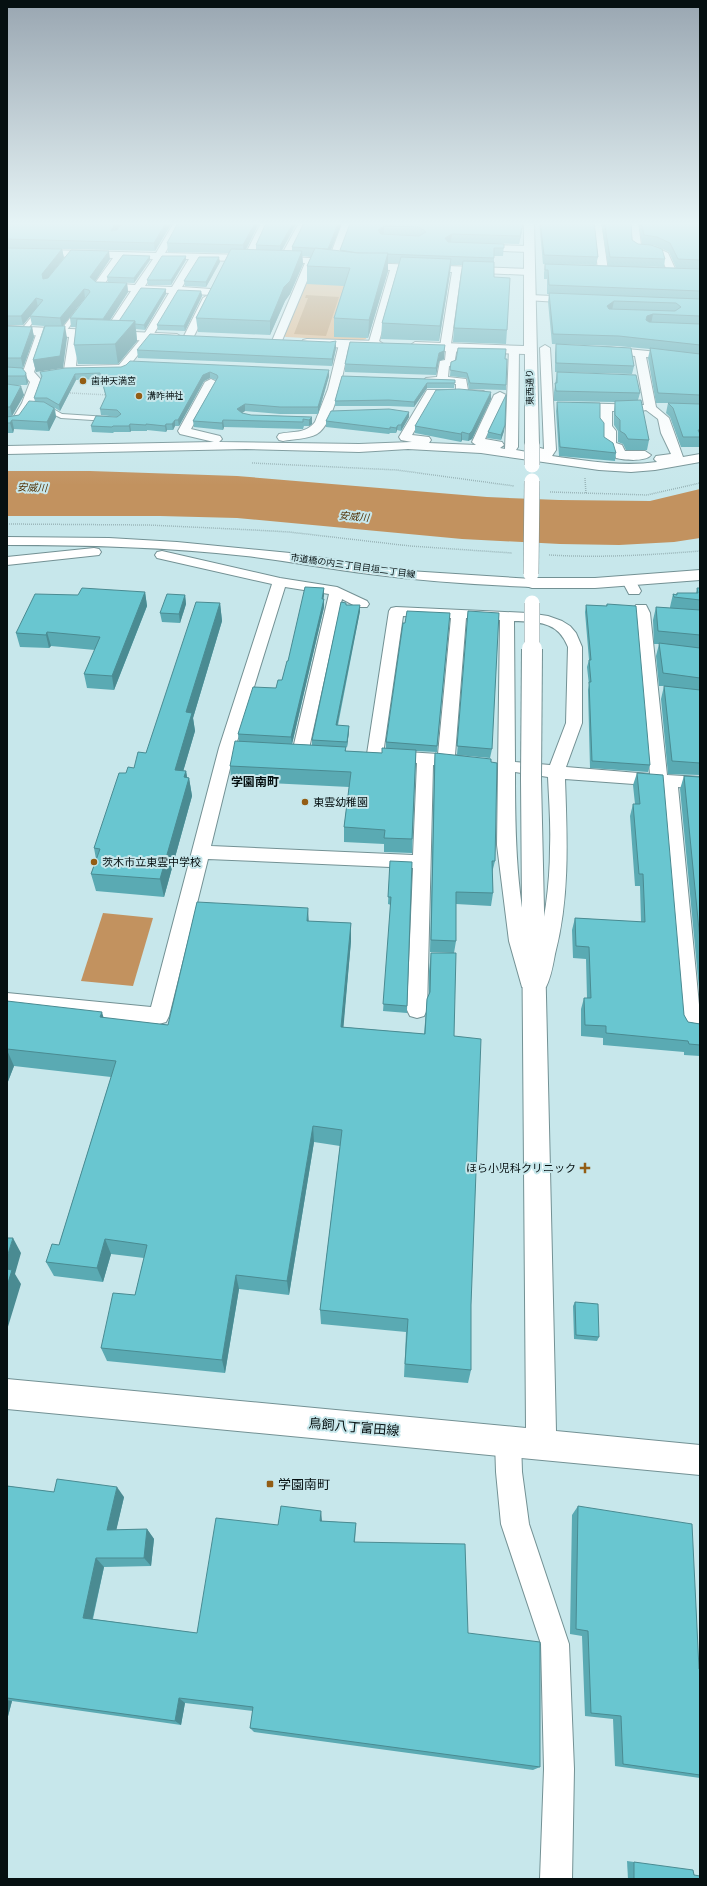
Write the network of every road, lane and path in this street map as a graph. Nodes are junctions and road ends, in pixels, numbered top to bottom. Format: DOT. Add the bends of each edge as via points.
graph roads {
  1 [pos="80,309"];
  2 [pos="124,309"];
  3 [pos="164,309"];
  4 [pos="202,309"];
  5 [pos="290,309"];
  6 [pos="383,309"];
  7 [pos="452,309"];
  8 [pos="530,309"];
  9 [pos="40,310"];
  10 [pos="7,330"];
  11 [pos="23,331"];
  12 [pos="42,332"];
  13 [pos="62,333"];
  14 [pos="74,333"];
  15 [pos="107,335"];
  16 [pos="147,337"];
  17 [pos="188,338"];
  18 [pos="203,339"];
  19 [pos="262,341"];
  20 [pos="277,341"];
  21 [pos="648,341"];
  22 [pos="344,344"];
  23 [pos="373,345"];
  24 [pos="389,345"];
  25 [pos="405,346"];
  26 [pos="448,347"];
  27 [pos="514,350"];
  28 [pos="530,350"];
  29 [pos="593,350"];
  30 [pos="645,353"];
  31 [pos="700,359"];
  32 [pos="127,362"];
  33 [pos="142,363"];
  34 [pos="7,372"];
  35 [pos="334,373"];
  36 [pos="32,374"];
  37 [pos="351,377"];
  38 [pos="419,380"];
  39 [pos="630,380"];
  40 [pos="645,380"];
  41 [pos="442,381"];
  42 [pos="211,382"];
  43 [pos="70,393"];
  44 [pos="462,393"];
  45 [pos="109,395"];
  46 [pos="500,396"];
  47 [pos="512,396"];
  48 [pos="14,398"];
  49 [pos="29,399"];
  50 [pos="556,405"];
  51 [pos="40,408"];
  52 [pos="606,408"];
  53 [pos="650,408"];
  54 [pos="671,408"];
  55 [pos="342,412"];
  56 [pos="325,415"];
  57 [pos="308,418"];
  58 [pos="118,420"];
  59 [pos="7,422"];
  60 [pos="246,445"];
  61 [pos="452,448"];
  62 [pos="7,450"];
  63 [pos="510,450"];
  64 [pos="700,451"];
  65 [pos="678,456"];
  66 [pos="700,458"];
  67 [pos="245,462"];
  68 [pos="631,468"];
  69 [pos="585,476"];
  70 [pos="700,483"];
  71 [pos="516,486"];
  72 [pos="544,491"];
  73 [pos="586,494"];
  74 [pos="7,524"];
  75 [pos="7,541"];
  76 [pos="136,548"];
  77 [pos="700,552"];
  78 [pos="515,553"];
  79 [pos="546,555"];
  80 [pos="7,561"];
  81 [pos="700,575"];
  82 [pos="532,578"];
  83 [pos="280,582"];
  84 [pos="337,591"];
  85 [pos="362,604"];
  86 [pos="647,612"];
  87 [pos="459,614"];
  88 [pos="507,616"];
  89 [pos="300,753"];
  90 [pos="425,758"];
  91 [pos="446,760"];
  92 [pos="508,766"];
  93 [pos="556,772"];
  94 [pos="664,780"];
  95 [pos="700,783"];
  96 [pos="201,852"];
  97 [pos="422,862"];
  98 [pos="419,961"];
  99 [pos="439,962"];
  100 [pos="693,970"];
  101 [pos="534,999"];
  102 [pos="7,1001"];
  103 [pos="417,1010"];
  104 [pos="700,1027"];
  105 [pos="7,1394"];
  106 [pos="508,1441"];
  107 [pos="541,1445"];
  108 [pos="700,1460"];
  109 [pos="556,1879"];
  1 -- 13 [label="lane"];
  2 -- 15 [label="street"];
  3 -- 16 [label="street"];
  4 -- 17 [label="street"];
  5 -- 20 [label="street"];
  6 -- 23 [label="street"];
  7 -- 26 [label="street"];
  8 -- 28 [label="street, 東西通り"];
  9 -- 11 [label="lane"];
  10 -- 11 [label="street"];
  11 -- 12 [label="street"];
  12 -- 13 [label="street"];
  12 -- 36 [label="street"];
  13 -- 14 [label="street"];
  14 -- 15 [label="street"];
  14 -- 32 [label="street" via="66,371 122,368"];
  15 -- 16 [label="street"];
  16 -- 17 [label="street"];
  16 -- 32 [label="street"];
  17 -- 18 [label="street"];
  19 -- 20 [label="street"];
  20 -- 22 [label="street"];
  21 -- 30 [label="street"];
  22 -- 23 [label="street"];
  22 -- 35 [label="street"];
  23 -- 24 [label="street"];
  25 -- 26 [label="street"];
  26 -- 27 [label="street"];
  26 -- 41 [label="street" via="450,363 444,363"];
  27 -- 28 [label="street"];
  27 -- 47 [label="street"];
  28 -- 50 [label="street" via="549,348 550,376"];
  28 -- 82 [label="street, 東西通り, bridge"];
  29 -- 30 [label="street"];
  30 -- 31 [label="street"];
  30 -- 40 [label="street"];
  32 -- 33 [label="street"];
  34 -- 36 [label="street"];
  35 -- 37 [label="street"];
  35 -- 56 [label="street"];
  36 -- 49 [label="street" via="36,381"];
  38 -- 41 [label="street"];
  39 -- 40 [label="street"];
  40 -- 53 [label="street"];
  41 -- 44 [label="street" via="462,382"];
  42 -- 60 [label="street" via="184,431"];
  43 -- 45 [label="path"];
  44 -- 46 [label="street"];
  44 -- 61 [label="street" via="431,392 413,412 405,437 449,443"];
  46 -- 47 [label="street"];
  46 -- 63 [label="street" via="478,442"];
  47 -- 63 [label="street"];
  48 -- 49 [label="street"];
  49 -- 59 [label="street" via="17,421"];
  50 -- 52 [label="street"];
  50 -- 63 [label="street" via="548,453"];
  51 -- 58 [label="lane" via="48,408 61,416"];
  52 -- 53 [label="street"];
  52 -- 65 [label="street" via="610,445 618,448 620,455"];
  53 -- 54 [label="street"];
  53 -- 65 [label="street" via="663,418"];
  55 -- 56 [label="street"];
  56 -- 57 [label="street"];
  56 -- 60 [label="street" via="317,428 308,433"];
  60 -- 61 [label="street" via="359,448 408,445"];
  60 -- 62 [label="street"];
  61 -- 63 [label="street"];
  63 -- 68 [label="street" via="599,466"];
  64 -- 65 [label="street"];
  65 -- 68 [label="street" via="633,461"];
  66 -- 68 [label="street"];
  67 -- 71 [label="path" via="397,470"];
  69 -- 73 [label="path"];
  70 -- 73 [label="path" via="647,494"];
  72 -- 73 [label="path"];
  74 -- 78 [label="path" via="82,523 214,527"];
  75 -- 76 [label="street, 市道橋の内三丁目目垣二丁目線"];
  76 -- 80 [label="street"];
  76 -- 82 [label="street, 市道橋の内三丁目目垣二丁目線" via="280,556 399,573 504,582"];
  76 -- 83 [label="street"];
  77 -- 79 [label="path" via="640,556"];
  81 -- 82 [label="street, 市道橋の内三丁目目垣二丁目線" via="632,586"];
  82 -- 101 [label="street, 東西通り, bridge"];
  83 -- 84 [label="street"];
  83 -- 96 [label="street" via="235,749"];
  84 -- 85 [label="street"];
  84 -- 89 [label="street"];
  86 -- 94 [label="street" via="654,650"];
  87 -- 88 [label="street"];
  87 -- 90 [label="street" via="396,611 367,754"];
  87 -- 91 [label="street"];
  88 -- 92 [label="street"];
  88 -- 93 [label="street" via="544,619 566,628 573,637 574,723"];
  90 -- 91 [label="street"];
  90 -- 97 [label="street"];
  91 -- 92 [label="street"];
  92 -- 93 [label="street"];
  92 -- 101 [label="street" via="506,845 512,900 518,941"];
  93 -- 94 [label="street"];
  93 -- 101 [label="street" via="559,848 555,901 549,942"];
  94 -- 95 [label="street"];
  94 -- 100 [label="street"];
  96 -- 97 [label="street"];
  96 -- 102 [label="street" via="159,1016"];
  97 -- 98 [label="street"];
  98 -- 99 [label="street"];
  98 -- 103 [label="street"];
  100 -- 104 [label="street" via="691,1026"];
  101 -- 107 [label="street, 東西通り"];
  105 -- 106 [label="street, 鳥飼八丁富田線"];
  106 -- 107 [label="street, 鳥飼八丁富田線"];
  106 -- 109 [label="street" via="515,1524 555,1644 559,1769"];
  107 -- 108 [label="street, 鳥飼八丁富田線"];
}
